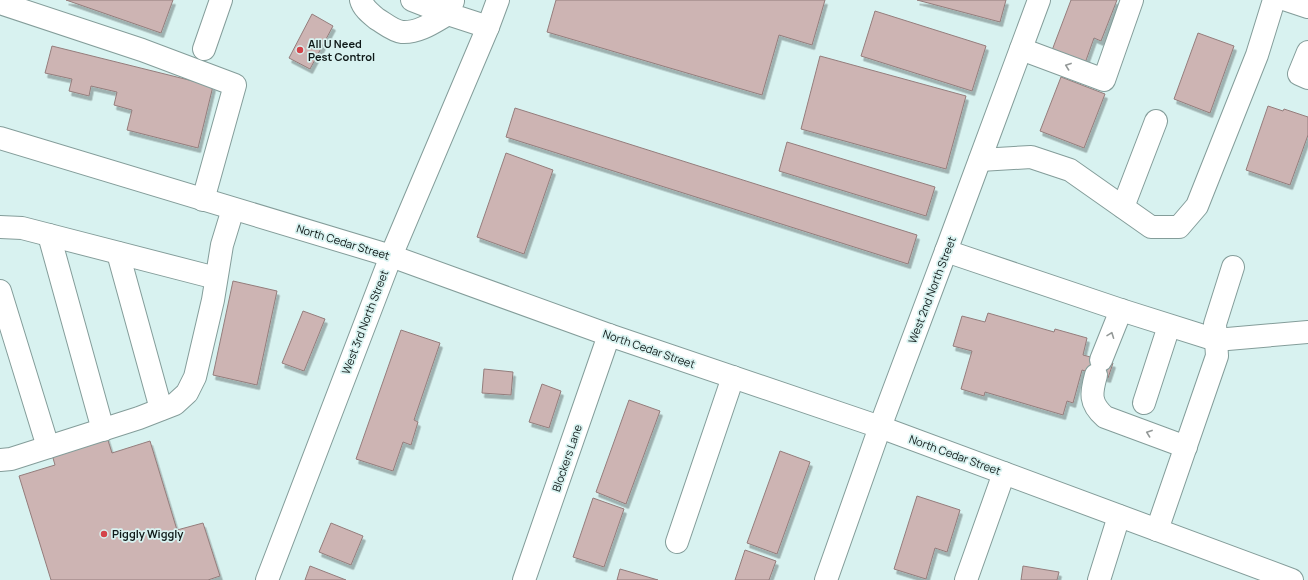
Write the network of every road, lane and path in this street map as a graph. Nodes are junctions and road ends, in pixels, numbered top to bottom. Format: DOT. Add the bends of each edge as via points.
graph roads {
  1 [pos="221,0"];
  2 [pos="361,0"];
  3 [pos="412,0"];
  4 [pos="498,0"];
  5 [pos="1039,0"];
  6 [pos="1132,0"];
  7 [pos="1274,0"];
  8 [pos="1287,0"];
  9 [pos="0,3"];
  10 [pos="451,7"];
  11 [pos="1308,7"];
  12 [pos="488,27"];
  13 [pos="1021,48"];
  14 [pos="204,49"];
  15 [pos="1308,52"];
  16 [pos="1308,78"];
  17 [pos="1156,121"];
  18 [pos="0,138"];
  19 [pos="980,160"];
  20 [pos="203,200"];
  21 [pos="1123,207"];
  22 [pos="233,209"];
  23 [pos="0,226"];
  24 [pos="49,235"];
  25 [pos="946,251"];
  26 [pos="118,253"];
  27 [pos="391,256"];
  28 [pos="1233,267"];
  29 [pos="216,278"];
  30 [pos="0,291"];
  31 [pos="1121,310"];
  32 [pos="1169,326"];
  33 [pos="1308,332"];
  34 [pos="609,335"];
  35 [pos="1216,340"];
  36 [pos="733,377"];
  37 [pos="1144,403"];
  38 [pos="161,409"];
  39 [pos="880,427"];
  40 [pos="103,430"];
  41 [pos="48,447"];
  42 [pos="1186,447"];
  43 [pos="0,460"];
  44 [pos="1004,473"];
  45 [pos="1119,516"];
  46 [pos="1157,530"];
  47 [pos="677,542"];
  48 [pos="267,580"];
  49 [pos="524,580"];
  50 [pos="826,580"];
  51 [pos="966,580"];
  52 [pos="1099,580"];
  53 [pos="1292,580"];
  1 -- 14 [label="street"];
  2 -- 10 [label="street" via="371,14 387,26 402,32 421,29"];
  3 -- 10 [label="street"];
  4 -- 12 [label="street, West 3rd North Street"];
  5 -- 13 [label="street, West 2nd North Street"];
  6 -- 13 [label="street, one-way" via="1104,80"];
  7 -- 21 [label="street" via="1257,55 1197,206 1179,227 1151,226"];
  8 -- 11 [label="street"];
  9 -- 20 [label="street" via="142,50 234,85"];
  10 -- 12 [label="street"];
  12 -- 27 [label="street, West 3rd North Street"];
  13 -- 19 [label="street, West 2nd North Street"];
  15 -- 16 [label="street" via="1299,74"];
  17 -- 21 [label="street"];
  18 -- 20 [label="street, North Cedar Street"];
  19 -- 21 [label="street" via="1031,157 1038,159 1070,170"];
  19 -- 25 [label="street, West 2nd North Street"];
  20 -- 22 [label="street, North Cedar Street"];
  22 -- 27 [label="street, North Cedar Street"];
  22 -- 29 [label="street" via="222,245"];
  23 -- 24 [label="street" via="22,228"];
  24 -- 26 [label="street"];
  24 -- 40 [label="street"];
  25 -- 31 [label="street"];
  25 -- 39 [label="street, West 2nd North Street"];
  26 -- 29 [label="street"];
  26 -- 38 [label="street"];
  27 -- 34 [label="street, North Cedar Street"];
  27 -- 48 [label="street, West 3rd North Street"];
  28 -- 35 [label="street" via="1215,324"];
  29 -- 38 [label="street" via="195,377 188,393 175,404"];
  30 -- 41 [label="street"];
  31 -- 32 [label="street"];
  42 -- 31 [label="street, one-way" via="1105,416 1098,411 1093,402 1091,392"];
  32 -- 35 [label="street"];
  32 -- 37 [label="street"];
  33 -- 35 [label="street"];
  34 -- 36 [label="street, North Cedar Street"];
  34 -- 49 [label="street, Blockers Lane"];
  35 -- 42 [label="street" via="1217,356"];
  36 -- 39 [label="street, North Cedar Street"];
  36 -- 47 [label="street"];
  38 -- 40 [label="street"];
  39 -- 44 [label="street, North Cedar Street"];
  39 -- 50 [label="street, West 2nd North Street"];
  40 -- 41 [label="street"];
  41 -- 43 [label="street" via="12,459"];
  42 -- 46 [label="street"];
  44 -- 45 [label="street, North Cedar Street"];
  44 -- 51 [label="street"];
  45 -- 46 [label="street, North Cedar Street"];
  45 -- 52 [label="street"];
  46 -- 53 [label="street, North Cedar Street"];
}
